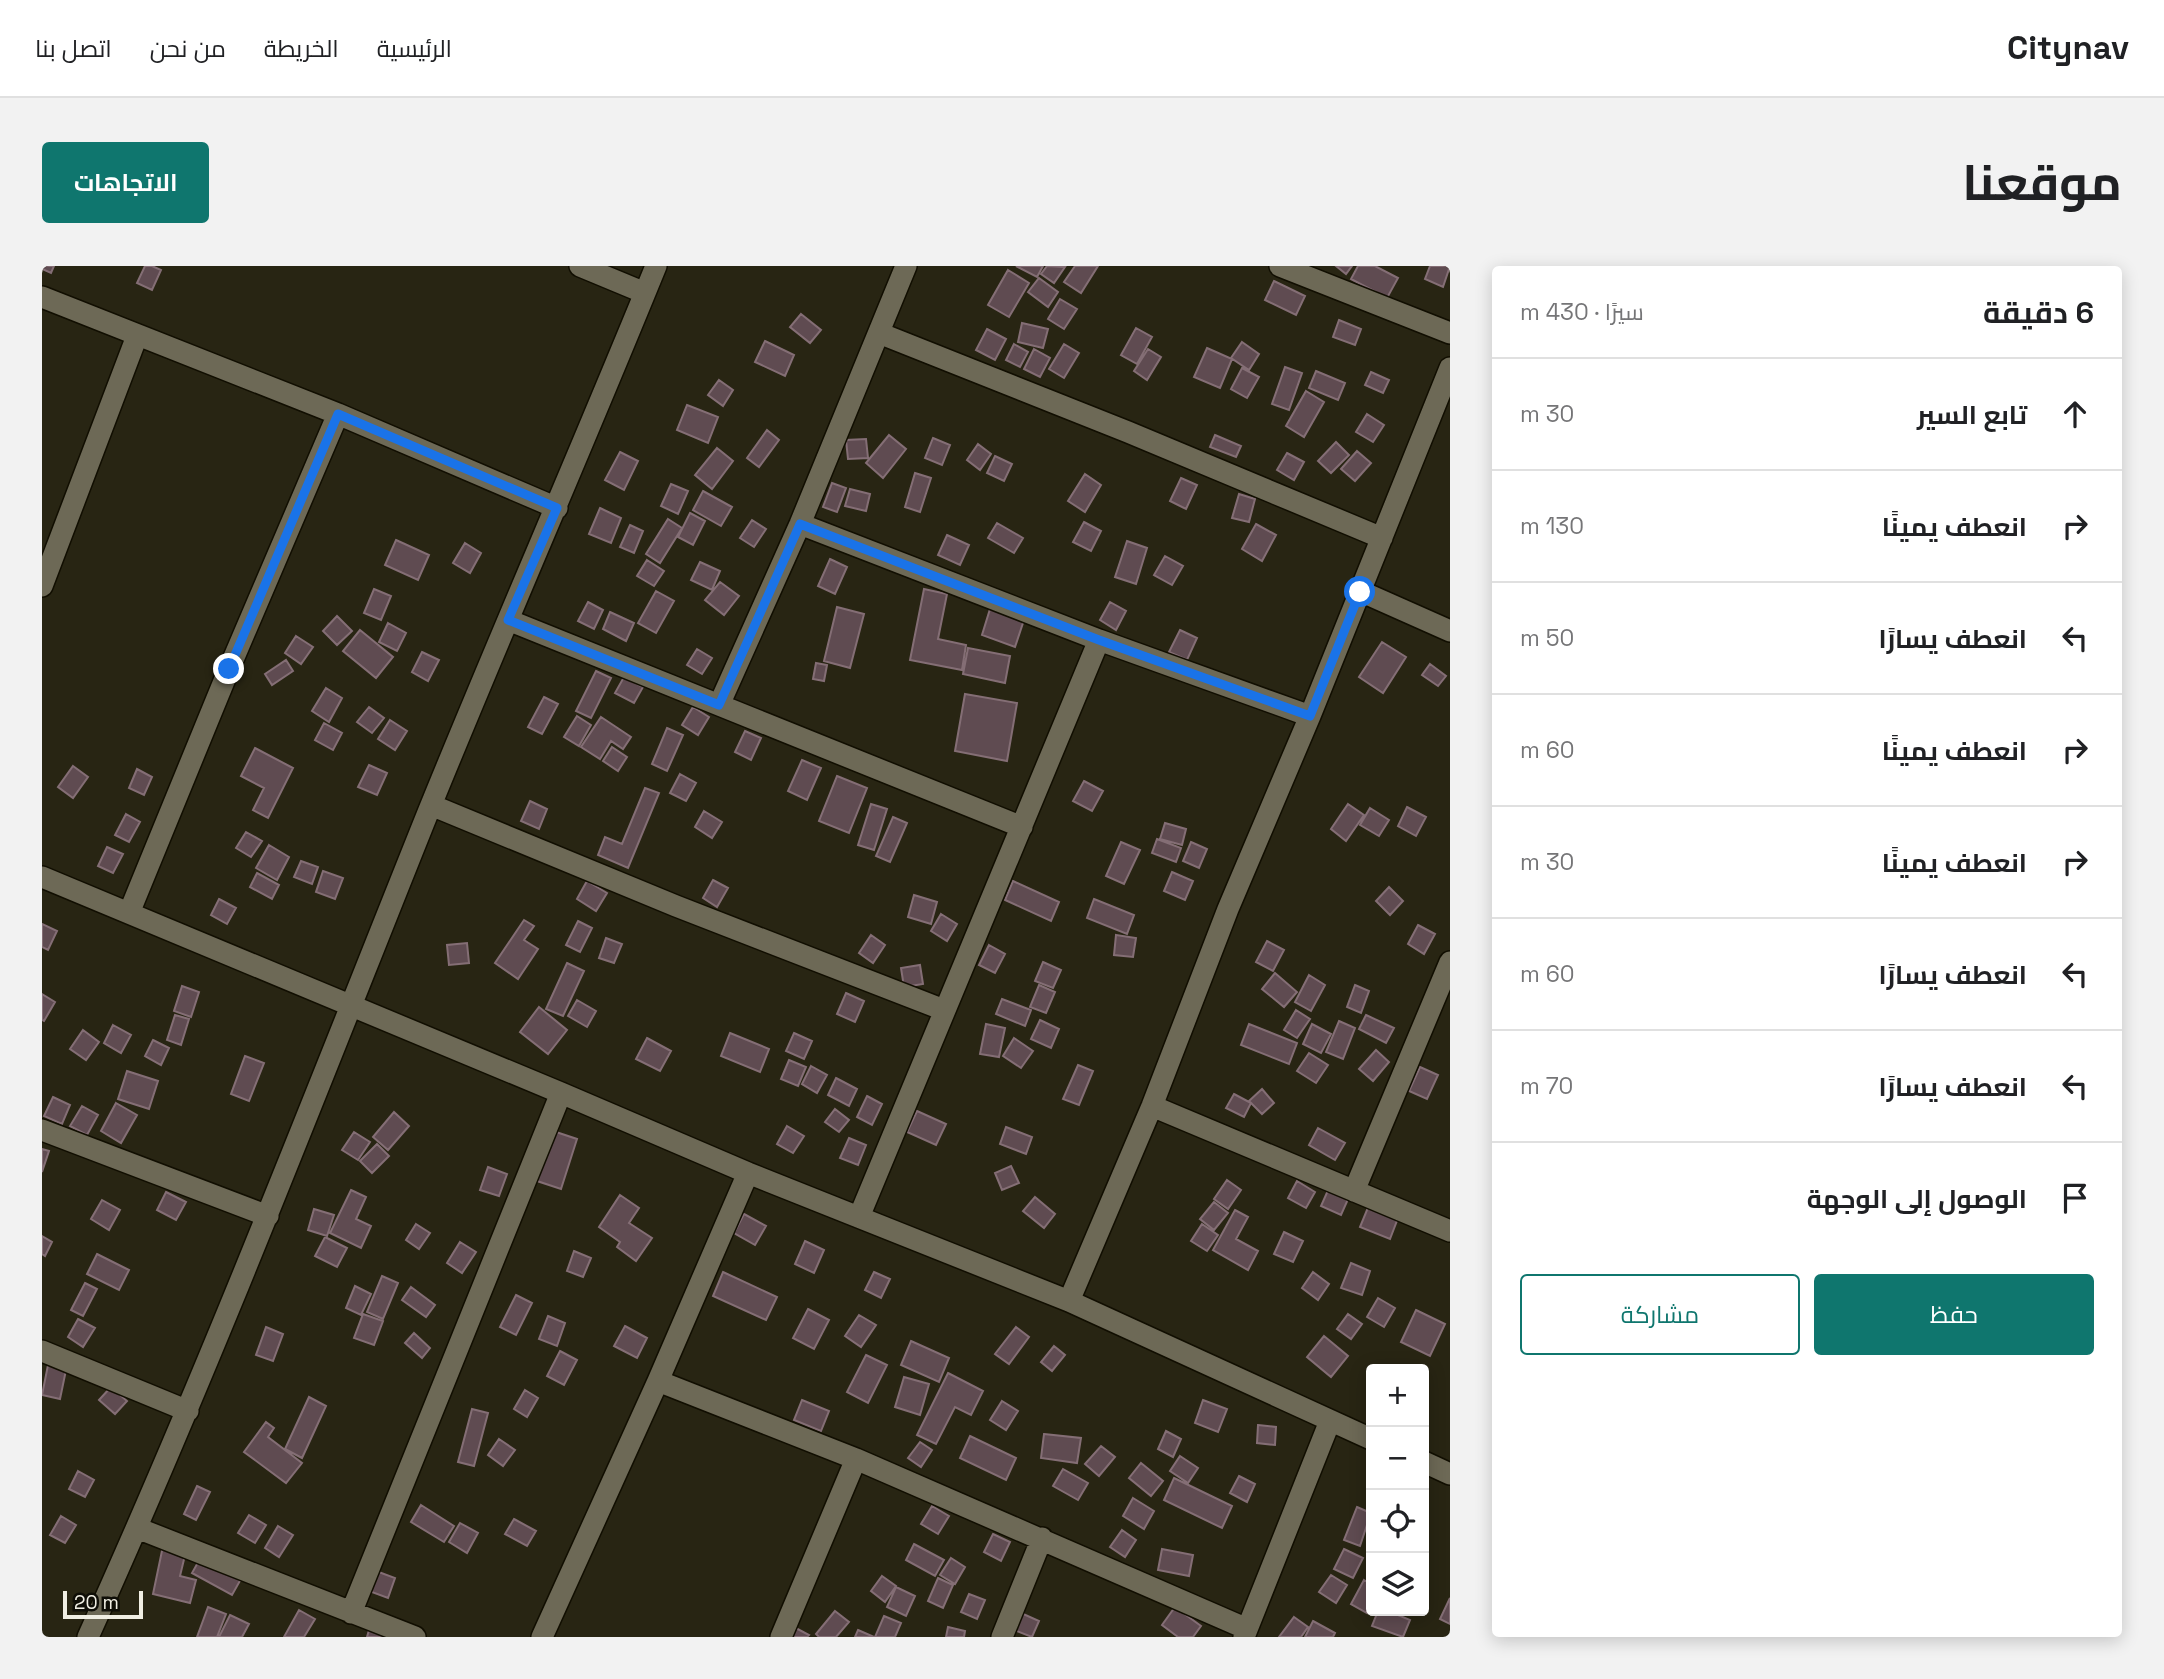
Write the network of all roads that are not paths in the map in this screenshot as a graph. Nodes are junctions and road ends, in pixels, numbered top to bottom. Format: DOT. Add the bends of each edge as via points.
graph roads {
  1 [pos="580,266"];
  2 [pos="656,266"];
  3 [pos="906,266"];
  4 [pos="1280,266"];
  5 [pos="645,293"];
  6 [pos="42,297"];
  7 [pos="878,334"];
  8 [pos="1450,334"];
  9 [pos="137,336"];
  10 [pos="1450,368"];
  11 [pos="338,414"];
  12 [pos="557,508"];
  13 [pos="800,524"];
  14 [pos="1382,538"];
  15 [pos="42,586"];
  16 [pos="1360,592"];
  17 [pos="508,620"];
  18 [pos="1450,631"];
  19 [pos="1099,640"];
  20 [pos="719,705"];
  21 [pos="1310,716"];
  22 [pos="431,805"];
  23 [pos="1022,827"];
  24 [pos="42,877"];
  25 [pos="129,913"];
  26 [pos="1450,962"];
  27 [pos="350,1007"];
  28 [pos="944,1010"];
  29 [pos="561,1093"];
  30 [pos="1152,1106"];
  31 [pos="42,1130"];
  32 [pos="748,1173"];
  33 [pos="1354,1191"];
  34 [pos="268,1216"];
  35 [pos="859,1217"];
  36 [pos="1450,1231"];
  37 [pos="1069,1301"];
  38 [pos="42,1352"];
  39 [pos="658,1381"];
  40 [pos="188,1411"];
  41 [pos="1330,1421"];
  42 [pos="1366,1437"];
  43 [pos="856,1459"];
  44 [pos="1429,1464"];
  45 [pos="1450,1474"];
  46 [pos="137,1528"];
  47 [pos="1042,1538"];
  48 [pos="351,1613"];
  49 [pos="1246,1633"];
  50 [pos="88,1637"];
  51 [pos="415,1637"];
  52 [pos="542,1637"];
  53 [pos="781,1637"];
  54 [pos="1002,1637"];
  1 -- 5 [label="street"];
  2 -- 5 [label="street"];
  3 -- 7 [label="street"];
  4 -- 8 [label="street"];
  5 -- 12 [label="street"];
  6 -- 9 [label="street"];
  7 -- 13 [label="street"];
  7 -- 14 [label="street"];
  9 -- 11 [label="street"];
  9 -- 15 [label="street"];
  10 -- 14 [label="street"];
  11 -- 12 [label="street"];
  11 -- 25 [label="street"];
  12 -- 17 [label="street"];
  13 -- 19 [label="street"];
  13 -- 20 [label="street"];
  14 -- 16 [label="street"];
  16 -- 18 [label="street"];
  16 -- 21 [label="street"];
  17 -- 20 [label="street"];
  17 -- 22 [label="street"];
  19 -- 21 [label="street"];
  19 -- 23 [label="street"];
  20 -- 23 [label="street"];
  21 -- 30 [label="street" via="1228,909"];
  22 -- 27 [label="street"];
  22 -- 28 [label="street"];
  23 -- 28 [label="street"];
  24 -- 25 [label="street"];
  25 -- 27 [label="street"];
  26 -- 33 [label="street"];
  27 -- 29 [label="street"];
  27 -- 34 [label="street"];
  28 -- 35 [label="street"];
  29 -- 32 [label="street"];
  29 -- 48 [label="street"];
  30 -- 33 [label="street"];
  30 -- 37 [label="street"];
  31 -- 34 [label="street"];
  32 -- 35 [label="street"];
  32 -- 39 [label="street"];
  33 -- 36 [label="street"];
  34 -- 40 [label="street"];
  35 -- 37 [label="street"];
  37 -- 41 [label="street"];
  38 -- 40 [label="street"];
  39 -- 43 [label="street"];
  39 -- 52 [label="street"];
  40 -- 46 [label="street"];
  41 -- 42 [label="street"];
  41 -- 49 [label="street"];
  43 -- 47 [label="street"];
  43 -- 53 [label="street"];
  44 -- 45 [label="street"];
  46 -- 48 [label="street"];
  46 -- 50 [label="street"];
  47 -- 49 [label="street"];
  47 -- 54 [label="street"];
  48 -- 51 [label="street"];
}
